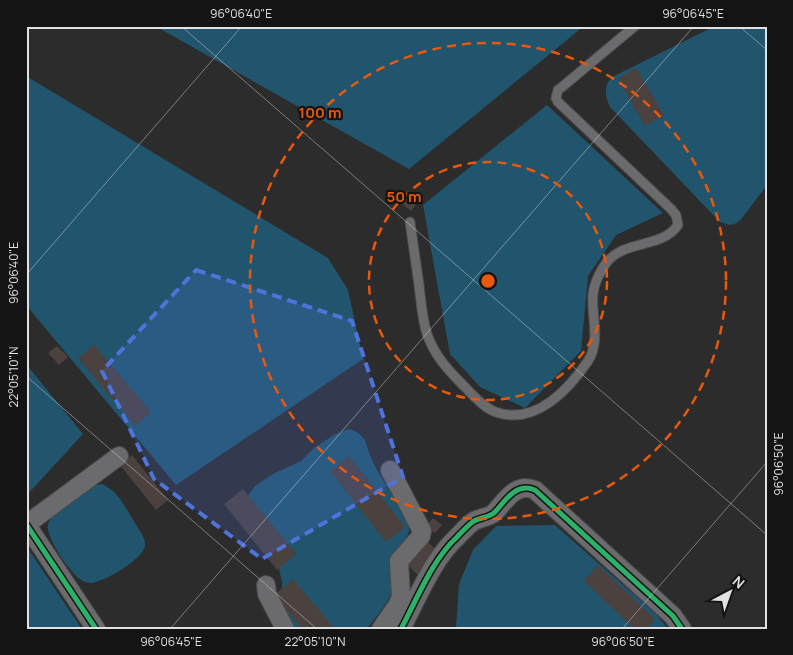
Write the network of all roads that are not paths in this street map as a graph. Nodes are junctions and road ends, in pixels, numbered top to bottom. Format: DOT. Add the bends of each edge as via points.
graph roads {
  1 [pos="635,26"];
  2 [pos="410,222"];
  3 [pos="119,456"];
  4 [pos="390,470"];
  5 [pos="26,524"];
  6 [pos="266,585"];
  7 [pos="96,629"];
  8 [pos="285,629"];
  9 [pos="381,629"];
  10 [pos="401,629"];
  11 [pos="682,629"];
  1 -- 2 [label="lane" via="558,90 556,98 671,209 678,225 662,238 628,247 610,258 603,267 593,293 595,330 589,358 576,377 550,403 527,414 498,413 468,391 435,353 423,320"];
  3 -- 5 [label="street"];
  4 -- 9 [label="street" via="422,531 399,561 401,597"];
  5 -- 7 [label="street"];
  6 -- 8 [label="street" via="267,594"];
  10 -- 11 [label="street" via="437,561 455,539 473,522 489,516 511,493 529,487 673,616"];
}
